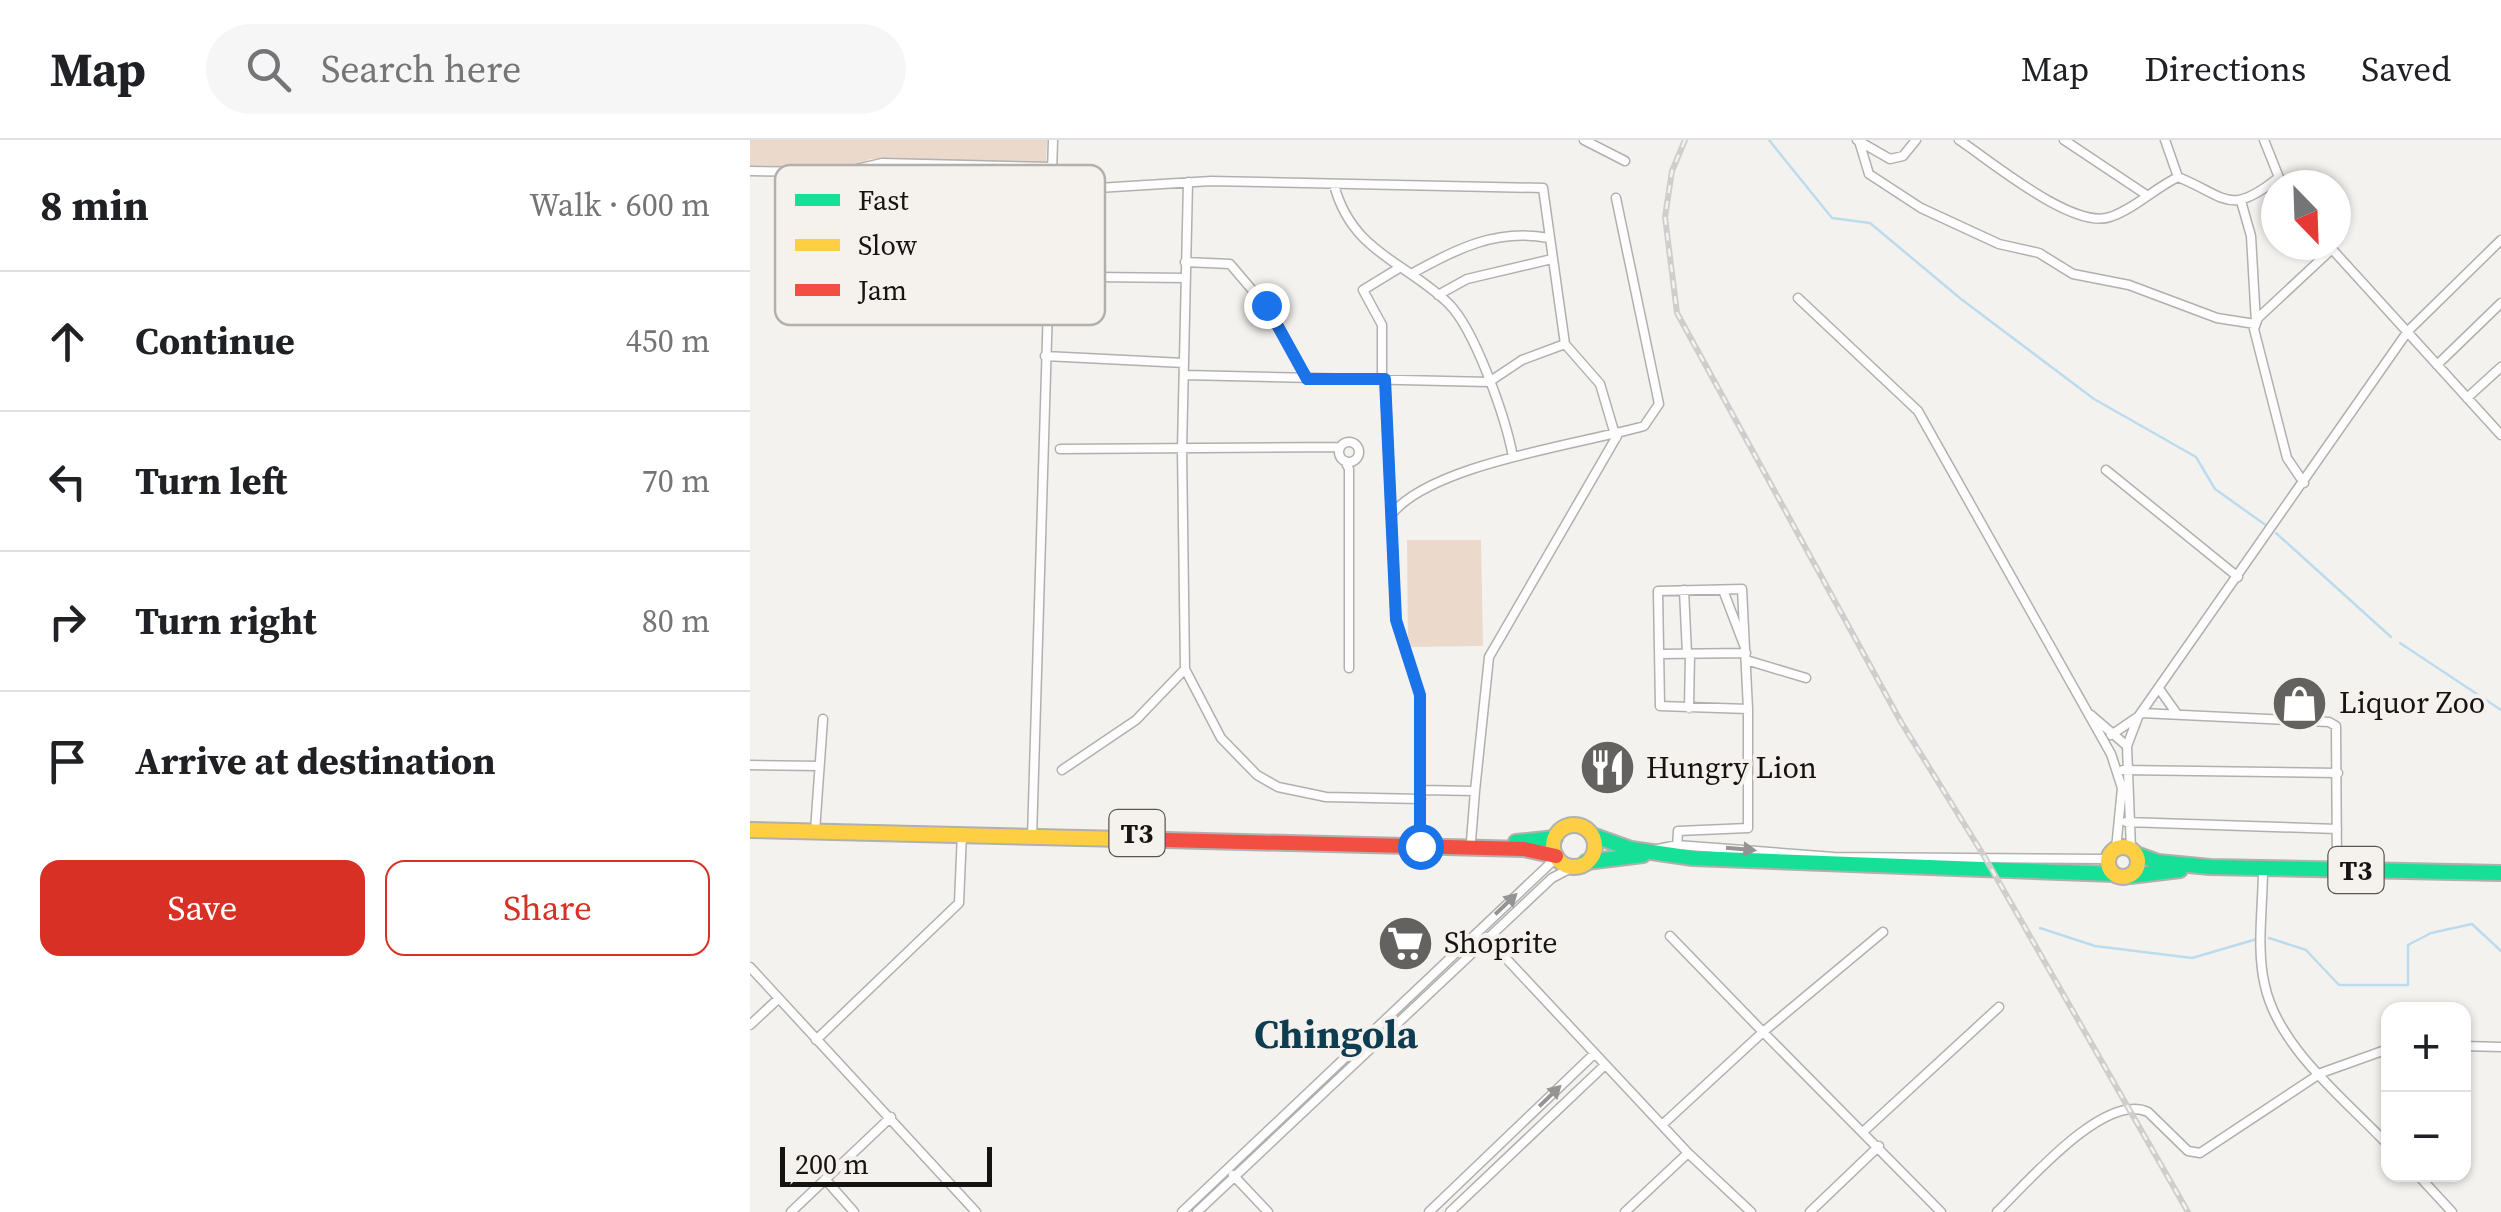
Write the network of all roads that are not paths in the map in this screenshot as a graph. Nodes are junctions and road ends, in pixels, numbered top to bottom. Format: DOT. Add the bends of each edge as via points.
graph roads {
  1 [pos="1053,140"];
  2 [pos="1584,140"];
  3 [pos="1916,140"];
  4 [pos="1959,140"];
  5 [pos="2064,140"];
  6 [pos="2165,140"];
  7 [pos="2264,140"];
  8 [pos="1858,141"];
  9 [pos="1625,160"];
  10 [pos="877,165"];
  11 [pos="939,165"];
  12 [pos="1052,165"];
  13 [pos="2276,170"];
  14 [pos="2178,177"];
  15 [pos="1188,182"];
  16 [pos="1334,185"];
  17 [pos="1105,188"];
  18 [pos="2261,191"];
  19 [pos="2146,194"];
  20 [pos="1616,198"];
  21 [pos="2241,202"];
  22 [pos="1549,238"];
  23 [pos="2501,240"];
  24 [pos="1552,259"];
  25 [pos="2317,260"];
  26 [pos="2342,260"];
  27 [pos="1185,262"];
  28 [pos="1399,268"];
  29 [pos="1411,274"];
  30 [pos="1105,277"];
  31 [pos="1186,278"];
  32 [pos="1438,295"];
  33 [pos="1798,298"];
  34 [pos="2501,304"];
  35 [pos="2255,323"];
  36 [pos="1046,325"];
  37 [pos="2408,332"];
  38 [pos="1565,344"];
  39 [pos="1045,356"];
  40 [pos="1184,364"];
  41 [pos="2437,365"];
  42 [pos="2501,367"];
  43 [pos="1184,376"];
  44 [pos="1307,379"];
  45 [pos="1384,379"];
  46 [pos="1490,382"];
  47 [pos="2467,398"];
  48 [pos="1618,433"];
  49 [pos="2500,434"];
  50 [pos="1060,449"];
  51 [pos="1182,450"];
  52 [pos="1512,457"];
  53 [pos="2106,470"];
  54 [pos="2304,483"];
  55 [pos="1391,514"];
  56 [pos="2238,577"];
  57 [pos="1684,590"];
  58 [pos="1723,590"];
  59 [pos="1746,653"];
  60 [pos="1660,654"];
  61 [pos="1688,654"];
  62 [pos="1349,668"];
  63 [pos="1185,669"];
  64 [pos="1806,678"];
  65 [pos="2160,689"];
  66 [pos="1688,708"];
  67 [pos="1748,710"];
  68 [pos="2088,712"];
  69 [pos="2177,714"];
  70 [pos="2140,715"];
  71 [pos="822,719"];
  72 [pos="2116,730"];
  73 [pos="2106,744"];
  74 [pos="2128,746"];
  75 [pos="750,765"];
  76 [pos="819,766"];
  77 [pos="1062,770"];
  78 [pos="2122,770"];
  79 [pos="2338,772"];
  80 [pos="1475,791"];
  81 [pos="1421,795"];
  82 [pos="2125,822"];
  83 [pos="750,827"];
  84 [pos="814,827"];
  85 [pos="2337,830"];
  86 [pos="962,832"];
  87 [pos="1032,834"];
  88 [pos="1592,835"];
  89 [pos="1555,838"];
  90 [pos="1471,840"];
  91 [pos="1420,843"];
  92 [pos="1677,844"];
  93 [pos="1531,850"];
  94 [pos="2119,853"];
  95 [pos="1652,854"];
  96 [pos="1556,856"];
  97 [pos="1581,864"];
  98 [pos="2210,867"];
  99 [pos="2263,869"];
  100 [pos="2337,870"];
  101 [pos="2501,873"];
  102 [pos="1536,874"];
  103 [pos="2058,874"];
  104 [pos="2122,875"];
  105 [pos="1480,930"];
  106 [pos="1883,932"];
  107 [pos="1670,936"];
  108 [pos="1488,939"];
  109 [pos="750,966"];
  110 [pos="778,999"];
  111 [pos="1999,1007"];
  112 [pos="750,1025"];
  113 [pos="1763,1032"];
  114 [pos="816,1040"];
  115 [pos="2471,1046"];
  116 [pos="2501,1048"];
  117 [pos="2381,1052"];
  118 [pos="1594,1054"];
  119 [pos="1605,1065"];
  120 [pos="2321,1073"];
  121 [pos="1308,1092"];
  122 [pos="1316,1100"];
  123 [pos="891,1118"];
  124 [pos="1662,1125"];
  125 [pos="1864,1131"];
  126 [pos="1512,1132"];
  127 [pos="2381,1137"];
  128 [pos="1522,1143"];
  129 [pos="1879,1146"];
  130 [pos="1688,1153"];
  131 [pos="1227,1168"];
  132 [pos="1234,1177"];
  133 [pos="825,1180"];
  134 [pos="2424,1182"];
  135 [pos="791,1212"];
  136 [pos="854,1212"];
  137 [pos="976,1212"];
  138 [pos="1182,1212"];
  139 [pos="1197,1212"];
  140 [pos="1268,1212"];
  141 [pos="1429,1212"];
  142 [pos="1450,1212"];
  143 [pos="1625,1212"];
  144 [pos="1751,1212"];
  145 [pos="1810,1212"];
  146 [pos="1941,1212"];
  147 [pos="1996,1212"];
  148 [pos="2452,1212"];
  1 -- 12 [label="street"];
  2 -- 9 [label="street"];
  3 -- 8 [label="street" via="1890,159"];
  4 -- 19 [label="street" via="2089,219 2110,217"];
  5 -- 19 [label="street"];
  6 -- 14 [label="street"];
  7 -- 13 [label="street"];
  8 -- 35 [label="street" via="1869,174 1999,244 2216,318"];
  10 -- 11 [label="street"];
  14 -- 19 [label="street"];
  14 -- 21 [label="street" via="2220,200"];
  15 -- 16 [label="street"];
  15 -- 17 [label="street"];
  15 -- 27 [label="street"];
  16 -- 22 [label="street" via="1543,188"];
  16 -- 28 [label="street" via="1352,225"];
  18 -- 21 [label="street"];
  20 -- 48 [label="street" via="1659,404 1649,422"];
  21 -- 35 [label="street" via="2251,236"];
  22 -- 24 [label="street"];
  22 -- 29 [label="street" via="1512,232"];
  23 -- 37 [label="street"];
  24 -- 32 [label="street" via="1467,278"];
  24 -- 38 [label="street"];
  25 -- 35 [label="street"];
  26 -- 37 [label="street"];
  27 -- 31 [label="street"];
  27 -- 44 [label="street" via="1230,264 1270,311"];
  28 -- 29 [label="street"];
  28 -- 45 [label="street" via="1363,290 1382,325"];
  29 -- 32 [label="street"];
  30 -- 31 [label="street"];
  31 -- 40 [label="street"];
  32 -- 46 [label="street" via="1456,314"];
  33 -- 68 [label="street" via="1918,411"];
  34 -- 41 [label="street"];
  35 -- 54 [label="street" via="2287,458"];
  36 -- 39 [label="street"];
  37 -- 41 [label="street"];
  37 -- 54 [label="street"];
  38 -- 46 [label="street" via="1522,360"];
  38 -- 48 [label="street" via="1600,384"];
  39 -- 40 [label="street"];
  39 -- 87 [label="street"];
  40 -- 43 [label="street"];
  41 -- 47 [label="street"];
  42 -- 47 [label="street"];
  43 -- 44 [label="street"];
  43 -- 51 [label="street"];
  44 -- 45 [label="street"];
  45 -- 46 [label="street"];
  45 -- 55 [label="street"];
  46 -- 52 [label="street"];
  47 -- 49 [label="street"];
  48 -- 52 [label="street"];
  48 -- 80 [label="street" via="1488,657"];
  50 -- 51 [label="street"];
  51 -- 62 [label="street" via="1343,458"];
  51 -- 63 [label="street"];
  52 -- 55 [label="street" via="1409,495"];
  53 -- 56 [label="street"];
  54 -- 56 [label="street"];
  55 -- 81 [label="street" via="1396,620 1420,695"];
  56 -- 65 [label="street"];
  57 -- 58 [label="street"];
  57 -- 60 [label="street" via="1656,594"];
  57 -- 61 [label="street"];
  58 -- 59 [label="street"];
  58 -- 59 [label="street" via="1743,592"];
  59 -- 61 [label="street"];
  59 -- 64 [label="street"];
  59 -- 67 [label="street"];
  60 -- 61 [label="street"];
  60 -- 66 [label="street" via="1660,706"];
  61 -- 66 [label="street"];
  63 -- 77 [label="street" via="1136,720"];
  63 -- 81 [label="street" via="1221,738 1256,776 1302,795"];
  65 -- 69 [label="street"];
  65 -- 70 [label="street"];
  66 -- 67 [label="street"];
  67 -- 92 [label="street" via="1748,828 1678,831"];
  68 -- 72 [label="street"];
  68 -- 73 [label="street"];
  69 -- 70 [label="street"];
  69 -- 79 [label="street" via="2329,722 2338,733"];
  70 -- 72 [label="street"];
  70 -- 74 [label="street"];
  71 -- 76 [label="street"];
  72 -- 73 [label="street"];
  72 -- 74 [label="street"];
  73 -- 78 [label="street"];
  74 -- 78 [label="street"];
  75 -- 76 [label="street"];
  76 -- 84 [label="street"];
  78 -- 79 [label="street"];
  78 -- 82 [label="street"];
  79 -- 85 [label="street"];
  80 -- 81 [label="street"];
  80 -- 90 [label="street"];
  81 -- 91 [label="street"];
  82 -- 85 [label="street"];
  82 -- 94 [label="street"];
  82 -- 94 [label="street"];
  83 -- 84 [label="highway, T3"];
  84 -- 86 [label="highway, T3"];
  85 -- 100 [label="street"];
  86 -- 87 [label="highway, T3"];
  86 -- 114 [label="street" via="958,903"];
  87 -- 91 [label="highway, T3"];
  88 -- 89 [label="highway, T3" via="1569,826"];
  88 -- 95 [label="highway, T3"];
  88 -- 97 [label="highway" via="1594,850"];
  89 -- 90 [label="highway, T3"];
  89 -- 96 [label="highway"];
  90 -- 91 [label="highway, T3"];
  91 -- 93 [label="highway, T3"];
  92 -- 94 [label="street, one-way" via="1834,857"];
  92 -- 95 [label="street"];
  92 -- 95 [label="street"];
  93 -- 96 [label="highway, T3"];
  93 -- 102 [label="street" via="1540,862"];
  94 -- 98 [label="highway, T3"];
  94 -- 103 [label="highway, T3"];
  94 -- 104 [label="highway" via="2108,862"];
  94 -- 104 [label="highway" via="2138,864"];
  95 -- 97 [label="highway, T3"];
  95 -- 103 [label="highway, T3" via="1832,868"];
  96 -- 97 [label="highway, T3"];
  96 -- 102 [label="street"];
  97 -- 108 [label="street" via="1552,878"];
  98 -- 99 [label="highway, T3"];
  98 -- 104 [label="highway, T3"];
  99 -- 100 [label="highway, T3"];
  99 -- 120 [label="street" via="2267,993 2280,1022"];
  100 -- 101 [label="highway, T3"];
  105 -- 102 [label="street, one-way"];
  103 -- 104 [label="highway, T3"];
  105 -- 108 [label="street"];
  105 -- 121 [label="street"];
  106 -- 113 [label="street"];
  107 -- 113 [label="street"];
  108 -- 118 [label="street"];
  108 -- 122 [label="street"];
  109 -- 110 [label="street"];
  110 -- 112 [label="street"];
  110 -- 114 [label="street"];
  111 -- 125 [label="street"];
  113 -- 124 [label="street"];
  113 -- 125 [label="street"];
  114 -- 123 [label="street"];
  115 -- 116 [label="street"];
  117 -- 120 [label="street"];
  118 -- 119 [label="street"];
  126 -- 118 [label="street, one-way"];
  119 -- 124 [label="street"];
  119 -- 128 [label="street"];
  120 -- 127 [label="street"];
  120 -- 147 [label="street" via="2200,1153 2188,1151 2142,1108 2116,1110"];
  121 -- 122 [label="street"];
  121 -- 131 [label="street"];
  122 -- 132 [label="street"];
  123 -- 133 [label="street"];
  123 -- 137 [label="street"];
  124 -- 130 [label="street"];
  125 -- 129 [label="street"];
  126 -- 128 [label="street"];
  126 -- 141 [label="street"];
  128 -- 142 [label="street"];
  129 -- 145 [label="street"];
  129 -- 146 [label="street"];
  130 -- 143 [label="street"];
  130 -- 144 [label="street"];
  131 -- 132 [label="street"];
  131 -- 138 [label="street"];
  132 -- 139 [label="street"];
  132 -- 140 [label="street"];
  133 -- 135 [label="street"];
  133 -- 136 [label="street"];
  134 -- 148 [label="street"];
}
